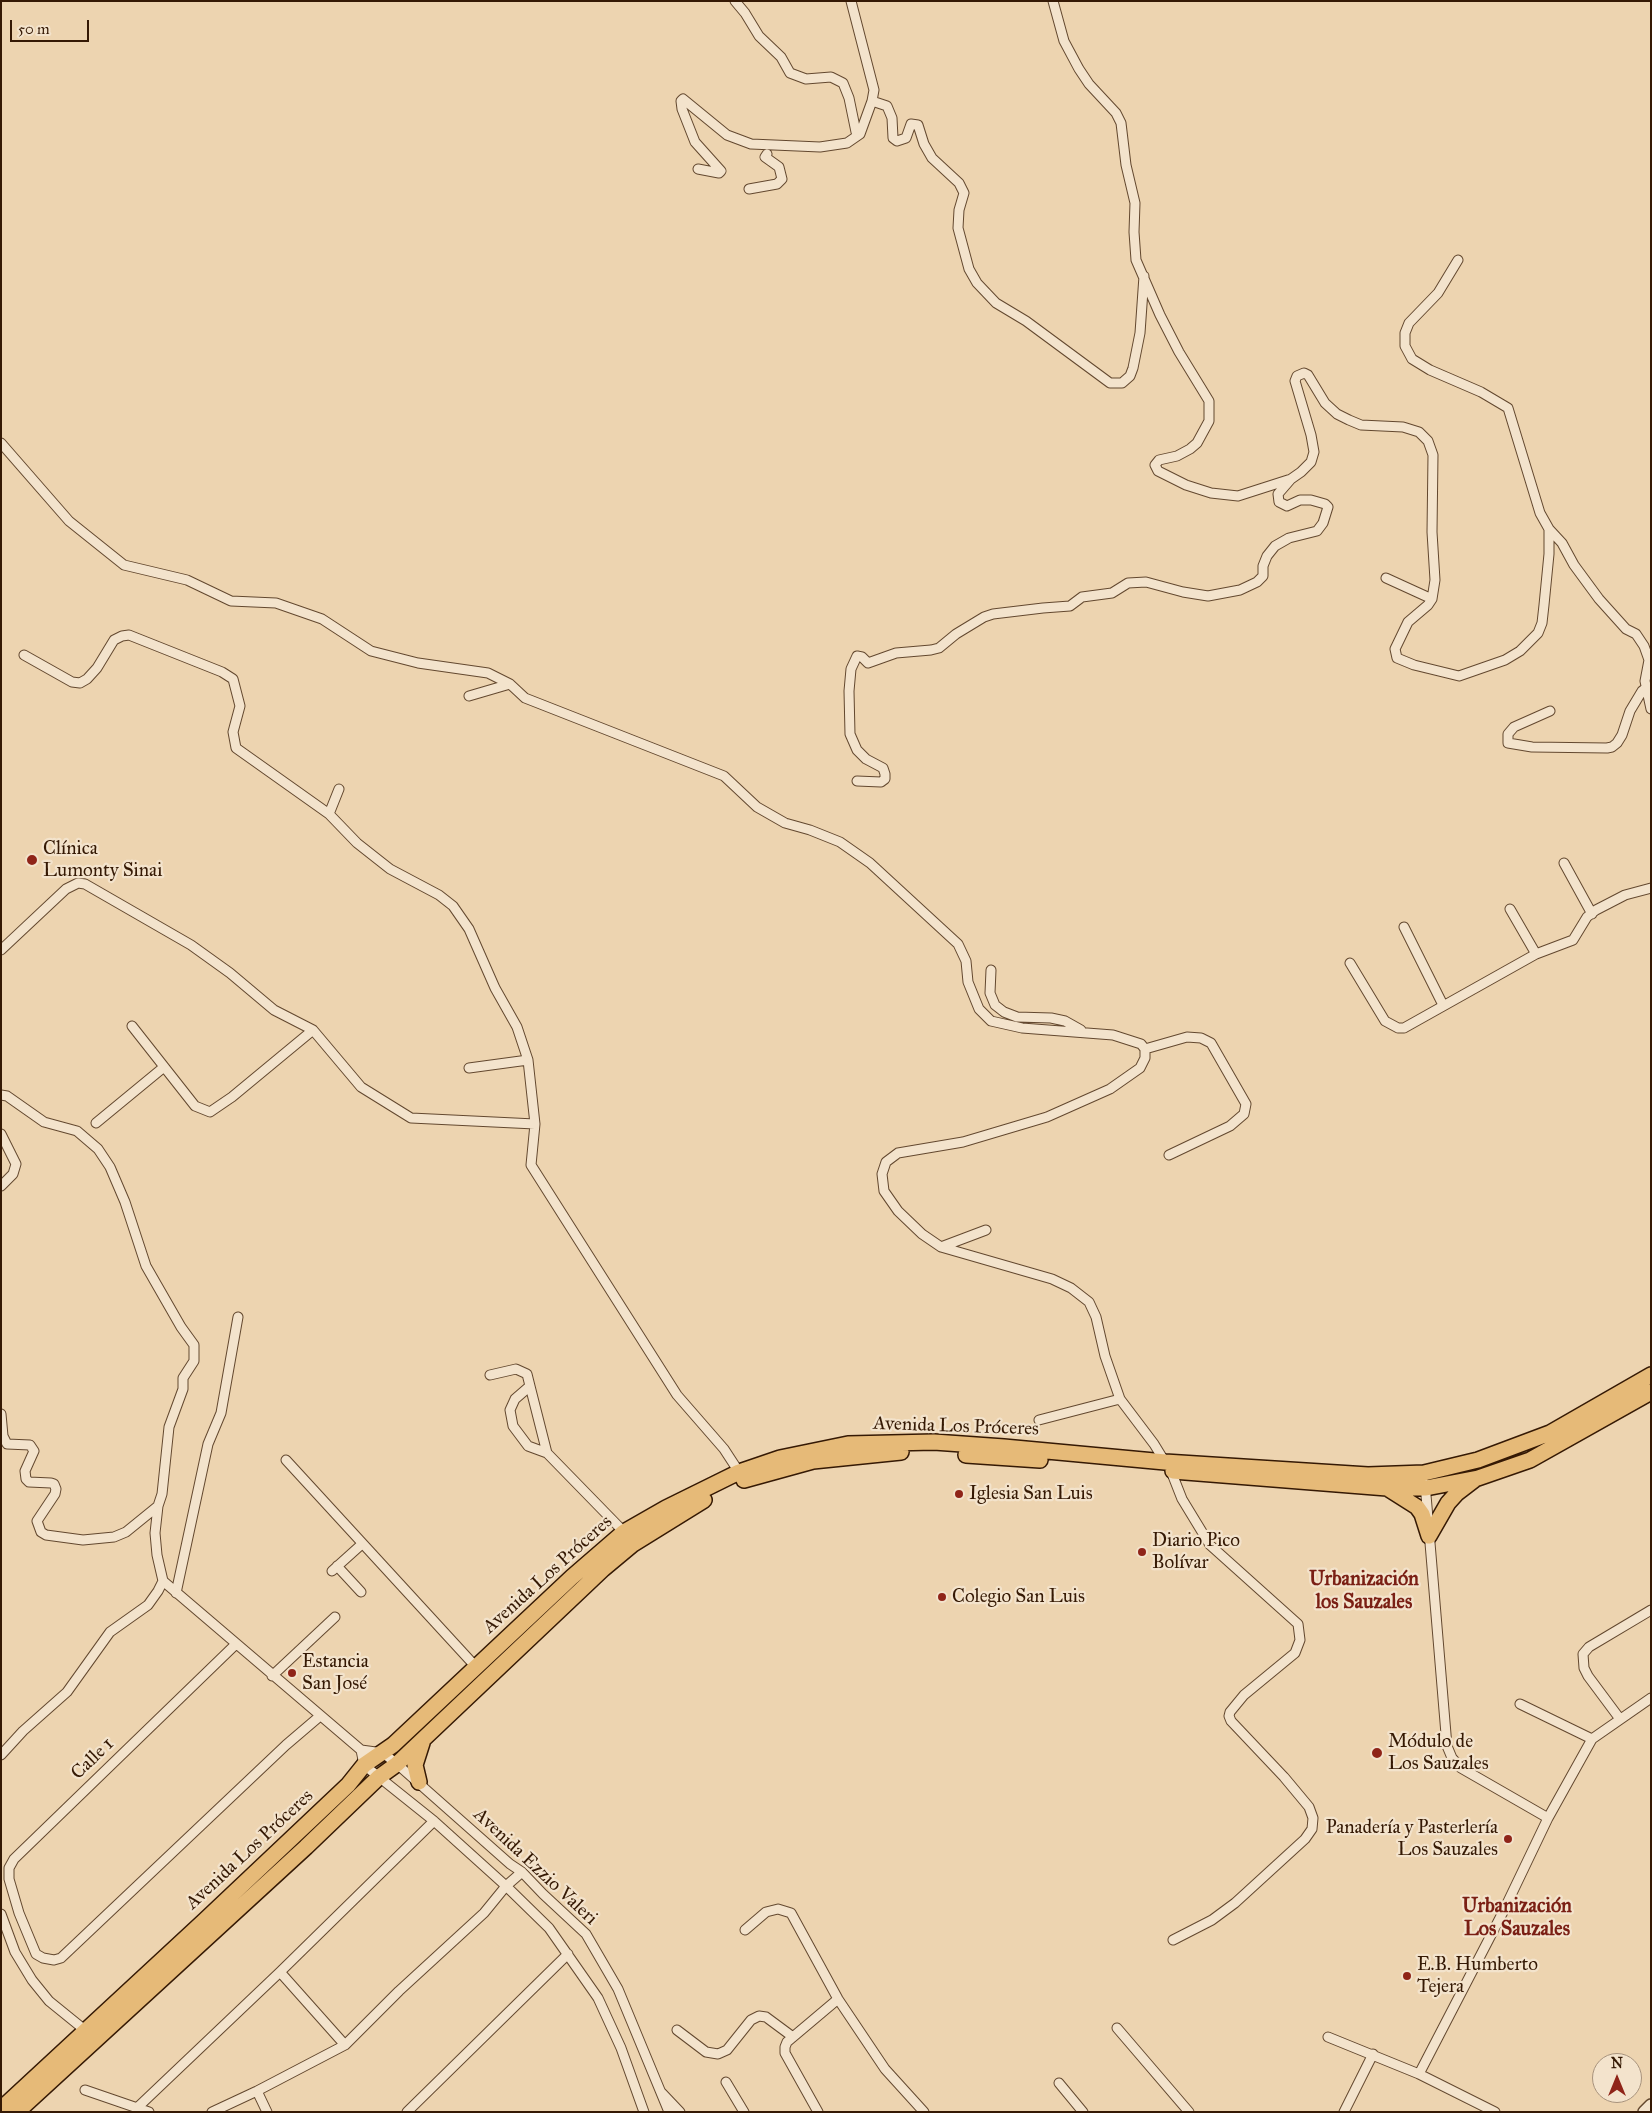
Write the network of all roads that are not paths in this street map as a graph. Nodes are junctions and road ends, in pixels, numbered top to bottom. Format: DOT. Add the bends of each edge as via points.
graph roads {
  1 [pos="735,1"];
  2 [pos="851,1"];
  3 [pos="1053,1"];
  4 [pos="872,102"];
  5 [pos="860,134"];
  6 [pos="781,146"];
  7 [pos="767,154"];
  8 [pos="758,157"];
  9 [pos="698,169"];
  10 [pos="749,189"];
  11 [pos="1458,260"];
  12 [pos="1144,275"];
  13 [pos="1,442"];
  14 [pos="1291,479"];
  15 [pos="1549,529"];
  16 [pos="1386,578"];
  17 [pos="1432,599"];
  18 [pos="24,656"];
  19 [pos="510,684"];
  20 [pos="1646,688"];
  21 [pos="468,696"];
  22 [pos="1651,709"];
  23 [pos="1550,711"];
  24 [pos="857,781"];
  25 [pos="339,789"];
  26 [pos="329,814"];
  27 [pos="1564,863"];
  28 [pos="1651,888"];
  29 [pos="1510,909"];
  30 [pos="1592,914"];
  31 [pos="1404,927"];
  32 [pos="1,950"];
  33 [pos="1536,954"];
  34 [pos="1350,963"];
  35 [pos="991,970"];
  36 [pos="1443,1005"];
  37 [pos="132,1026"];
  38 [pos="313,1030"];
  39 [pos="1086,1033"];
  40 [pos="1145,1050"];
  41 [pos="528,1060"];
  42 [pos="164,1067"];
  43 [pos="468,1068"];
  44 [pos="1,1095"];
  45 [pos="96,1123"];
  46 [pos="535,1124"];
  47 [pos="1,1134"];
  48 [pos="1169,1155"];
  49 [pos="1,1186"];
  50 [pos="986,1230"];
  51 [pos="941,1247"];
  52 [pos="238,1317"];
  53 [pos="490,1375"];
  54 [pos="1651,1375"];
  55 [pos="530,1386"];
  56 [pos="1651,1392"];
  57 [pos="1120,1399"];
  58 [pos="1,1414"];
  59 [pos="1039,1420"];
  60 [pos="547,1453"];
  61 [pos="286,1460"];
  62 [pos="1168,1466"];
  63 [pos="739,1472"];
  64 [pos="1478,1478"];
  65 [pos="1425,1480"];
  66 [pos="1387,1488"];
  67 [pos="158,1506"];
  68 [pos="624,1532"];
  69 [pos="1429,1536"];
  70 [pos="362,1544"];
  71 [pos="163,1581"];
  72 [pos="361,1592"];
  73 [pos="176,1593"];
  74 [pos="1651,1610"];
  75 [pos="335,1617"];
  76 [pos="236,1644"];
  77 [pos="476,1667"];
  78 [pos="272,1676"];
  79 [pos="1651,1698"];
  80 [pos="1520,1704"];
  81 [pos="320,1716"];
  82 [pos="1620,1719"];
  83 [pos="424,1737"];
  84 [pos="1592,1739"];
  85 [pos="361,1750"];
  86 [pos="383,1753"];
  87 [pos="1,1754"];
  88 [pos="397,1764"];
  89 [pos="364,1766"];
  90 [pos="380,1777"];
  91 [pos="419,1782"];
  92 [pos="1548,1818"];
  93 [pos="434,1821"];
  94 [pos="522,1872"];
  95 [pos="506,1886"];
  96 [pos="1,1914"];
  97 [pos="745,1930"];
  98 [pos="1174,1940"];
  99 [pos="568,1954"];
  100 [pos="280,1972"];
  101 [pos="838,1999"];
  102 [pos="1117,2028"];
  103 [pos="677,2030"];
  104 [pos="86,2031"];
  105 [pos="793,2037"];
  106 [pos="1328,2037"];
  107 [pos="345,2045"];
  108 [pos="1373,2054"];
  109 [pos="1419,2074"];
  110 [pos="726,2082"];
  111 [pos="1059,2083"];
  112 [pos="85,2090"];
  113 [pos="659,2090"];
  114 [pos="257,2091"];
  115 [pos="1651,2106"];
  116 [pos="138,2108"];
  117 [pos="1,2109"];
  118 [pos="412,2110"];
  119 [pos="17,2112"];
  120 [pos="149,2112"];
  121 [pos="212,2112"];
  122 [pos="267,2112"];
  123 [pos="644,2112"];
  124 [pos="669,2112"];
  125 [pos="680,2112"];
  126 [pos="744,2112"];
  127 [pos="818,2112"];
  128 [pos="924,2112"];
  129 [pos="1083,2112"];
  130 [pos="1189,2112"];
  131 [pos="1344,2112"];
  132 [pos="1495,2112"];
  133 [pos="1644,2112"];
  1 -- 5 [label="street" via="759,36 781,57 790,73 806,79 831,77 843,83 850,98 856,132"];
  2 -- 4 [label="street" via="874,90"];
  3 -- 12 [label="street" via="1064,41 1079,69 1121,123 1135,203 1136,260"];
  4 -- 5 [label="street"];
  4 -- 12 [label="street" via="887,106 897,141 906,138 912,124 918,125 932,158 959,183 964,193 958,228 969,269 977,284 996,303 1110,383 1122,383 1134,368"];
  5 -- 6 [label="street" via="836,146"];
  6 -- 7 [label="street"];
  6 -- 9 [label="street" via="751,144 734,138 682,99 682,109 695,142 721,171"];
  7 -- 8 [label="street"];
  7 -- 10 [label="street" via="765,157 780,167 782,179 777,184"];
  11 -- 15 [label="street" via="1438,293 1409,323 1405,346 1412,359 1430,370 1508,408 1540,513"];
  12 -- 14 [label="street" via="1160,315 1210,407 1209,421 1197,444 1177,456 1159,460 1156,469 1186,485 1211,493 1238,496"];
  13 -- 19 [label="street" via="69,521 124,565 187,580 231,601 276,603 322,619 371,651 418,663 488,673"];
  14 -- 17 [label="street" via="1312,462 1314,452 1295,381 1304,373 1325,404 1337,414 1361,425 1403,427 1419,432 1428,441 1433,455 1435,580"];
  14 -- 24 [label="street" via="1278,494 1279,502 1287,506 1300,500 1324,504 1328,507 1323,523 1316,531 1289,538 1275,546 1263,566 1263,576 1240,590 1208,596 1146,582 1128,583 1112,593 1082,597 1070,606 984,617 939,648 896,653 868,663 862,656 857,656 851,669 849,691 850,734 857,750 883,768 885,779 881,782"];
  15 -- 17 [label="street" via="1542,623 1532,640 1505,660 1459,676 1414,666 1397,658 1395,649 1403,630"];
  15 -- 20 [label="street" via="1599,599 1626,629 1636,634 1644,646 1649,660"];
  16 -- 17 [label="street"];
  18 -- 26 [label="street" via="72,682 80,683 97,668 114,640 129,635 222,672 233,679 240,706 233,732 236,748"];
  19 -- 21 [label="street"];
  19 -- 39 [label="street" via="525,698 724,776 757,807 785,823 840,842 870,863 958,944 966,961 968,982 978,1009 991,1021 1022,1028"];
  20 -- 22 [label="street"];
  20 -- 23 [label="street" via="1630,711 1622,735 1612,747 1532,747 1508,743 1508,734 1514,727"];
  25 -- 26 [label="street"];
  26 -- 41 [label="street" via="390,869 453,906 468,928 495,988 518,1027"];
  27 -- 30 [label="street"];
  28 -- 30 [label="street" via="1625,895"];
  29 -- 33 [label="street"];
  30 -- 33 [label="street" via="1573,940"];
  31 -- 36 [label="street"];
  32 -- 38 [label="street" via="66,889 78,883 85,884 191,945 274,1010"];
  33 -- 36 [label="street"];
  34 -- 36 [label="street" via="1391,1026 1404,1028"];
  35 -- 39 [label="street" via="990,994 1004,1012 1017,1017 1065,1021"];
  37 -- 42 [label="street"];
  38 -- 42 [label="street" via="210,1112 195,1106"];
  38 -- 46 [label="street" via="361,1087 411,1118"];
  39 -- 40 [label="street" via="1129,1039 1141,1044"];
  40 -- 48 [label="street" via="1188,1037 1211,1043 1246,1104 1244,1114 1230,1126"];
  40 -- 51 [label="street" via="1140,1068 1110,1089 1047,1117 963,1142 898,1153 886,1162 882,1174 884,1191 898,1211"];
  41 -- 43 [label="street"];
  41 -- 46 [label="street"];
  42 -- 45 [label="street"];
  44 -- 67 [label="street" via="44,1122 77,1131 98,1149 110,1167 125,1202 146,1266 194,1345 194,1361 183,1378 184,1389 169,1427"];
  46 -- 63 [label="street" via="531,1166 677,1395 724,1449"];
  47 -- 49 [label="street" via="16,1167"];
  50 -- 51 [label="street"];
  51 -- 57 [label="street" via="1052,1279 1072,1288 1089,1302"];
  52 -- 73 [label="street" via="221,1413 208,1444"];
  53 -- 55 [label="street" via="516,1369 526,1374"];
  54 -- 65 [label="highway, Avenida Los Próceres" via="1550,1433"];
  55 -- 60 [label="street"];
  55 -- 60 [label="street" via="515,1399 510,1410 513,1426 528,1446"];
  56 -- 64 [label="highway, Avenida Los Próceres" via="1530,1460"];
  57 -- 59 [label="street"];
  57 -- 62 [label="street"];
  58 -- 67 [label="street" via="7,1444 30,1445 34,1452 24,1471 26,1479 54,1484 56,1489 38,1521 41,1532 46,1535 82,1540 114,1537 126,1532"];
  60 -- 68 [label="street"];
  61 -- 70 [label="street"];
  62 -- 63 [label="highway, Avenida Los Próceres" via="995,1446 879,1442 805,1452"];
  62 -- 65 [label="highway, Avenida Los Próceres"];
  62 -- 66 [label="highway, Avenida Los Próceres"];
  62 -- 83 [label="highway, Avenida Los Próceres" via="895,1452 813,1461 742,1481 696,1504 633,1544"];
  62 -- 98 [label="street" via="1182,1499 1210,1545 1298,1624 1300,1640 1295,1653 1244,1695 1229,1716 1309,1807 1313,1818 1312,1829 1305,1839 1236,1903"];
  63 -- 68 [label="highway, Avenida Los Próceres"];
  64 -- 65 [label="highway, Avenida Los Próceres"];
  64 -- 69 [label="highway" via="1448,1503"];
  65 -- 66 [label="highway, Avenida Los Próceres"];
  65 -- 69 [label="street"];
  66 -- 69 [label="highway" via="1417,1507"];
  67 -- 71 [label="street" via="156,1544"];
  68 -- 77 [label="highway, Avenida Los Próceres"];
  69 -- 92 [label="street" via="1447,1746 1452,1758 1461,1768"];
  70 -- 72 [label="street" via="334,1569"];
  70 -- 77 [label="street"];
  71 -- 73 [label="street"];
  71 -- 87 [label="street" via="148,1605 110,1632 67,1692"];
  73 -- 76 [label="street"];
  74 -- 82 [label="street" via="1589,1647 1583,1654 1588,1676"];
  75 -- 78 [label="street"];
  76 -- 78 [label="street"];
  76 -- 81 [label="street, Calle 1" via="14,1859 9,1868 9,1879 36,1954 54,1960 61,1958"];
  77 -- 86 [label="highway, Avenida Los Próceres"];
  78 -- 81 [label="street"];
  79 -- 82 [label="street"];
  80 -- 84 [label="street"];
  81 -- 85 [label="street"];
  82 -- 84 [label="street"];
  83 -- 88 [label="highway, Avenida Los Próceres"];
  83 -- 91 [label="highway" via="416,1759"];
  84 -- 92 [label="street"];
  85 -- 86 [label="street"];
  85 -- 89 [label="street"];
  86 -- 88 [label="street, Avenida Ezzio Valeri"];
  86 -- 89 [label="highway, Avenida Los Próceres"];
  88 -- 90 [label="highway, Avenida Los Próceres"];
  88 -- 91 [label="street, Avenida Ezzio Valeri"];
  89 -- 90 [label="street, Avenida Ezzio Valeri"];
  89 -- 104 [label="highway, Avenida Los Próceres" via="348,1785"];
  90 -- 93 [label="street, Avenida Ezzio Valeri"];
  90 -- 119 [label="highway, Avenida Los Próceres"];
  91 -- 94 [label="street, Avenida Ezzio Valeri"];
  92 -- 109 [label="street"];
  93 -- 95 [label="street, Avenida Ezzio Valeri"];
  93 -- 100 [label="street"];
  94 -- 95 [label="street"];
  94 -- 113 [label="street, Avenida Ezzio Valeri" via="586,1934 618,1989"];
  95 -- 99 [label="street, Avenida Ezzio Valeri" via="548,1928"];
  95 -- 107 [label="street" via="484,1913"];
  96 -- 104 [label="street" via="15,1952 32,1980 49,2001"];
  97 -- 101 [label="street" via="766,1912 778,1909 791,1913"];
  99 -- 118 [label="street"];
  99 -- 123 [label="street, Avenida Ezzio Valeri" via="598,1998 621,2048"];
  100 -- 107 [label="street"];
  100 -- 116 [label="street"];
  101 -- 105 [label="street"];
  101 -- 128 [label="street" via="885,2069"];
  102 -- 130 [label="street"];
  103 -- 105 [label="street" via="706,2052 718,2054 727,2050 751,2020 759,2016 766,2017"];
  104 -- 117 [label="highway, Avenida Los Próceres"];
  105 -- 127 [label="street" via="785,2047 785,2053"];
  106 -- 108 [label="street"];
  107 -- 114 [label="street"];
  108 -- 109 [label="street"];
  108 -- 131 [label="street"];
  109 -- 132 [label="street"];
  110 -- 126 [label="street"];
  111 -- 129 [label="street"];
  112 -- 116 [label="street"];
  113 -- 124 [label="street, Avenida Ezzio Valeri"];
  113 -- 125 [label="street"];
  114 -- 121 [label="street"];
  114 -- 122 [label="street"];
  115 -- 133 [label="street"];
  116 -- 120 [label="street"];
}
